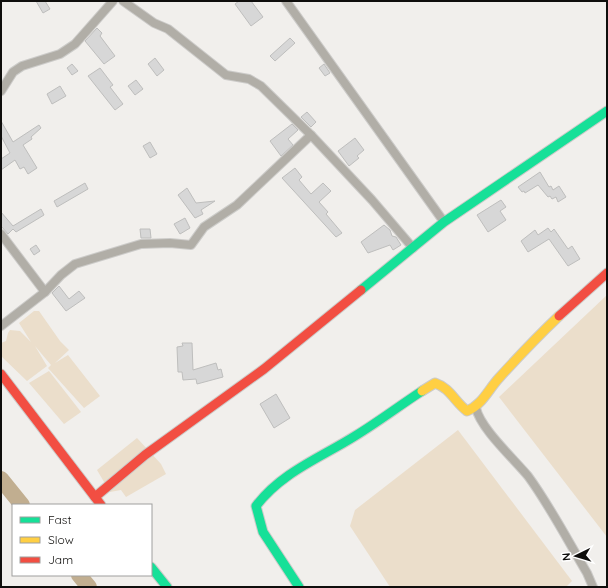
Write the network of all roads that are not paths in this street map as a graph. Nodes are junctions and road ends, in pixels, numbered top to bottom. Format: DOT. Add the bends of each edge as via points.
graph roads {
  1 [pos="113,1"];
  2 [pos="123,1"];
  3 [pos="286,1"];
  4 [pos="1,91"];
  5 [pos="607,111"];
  6 [pos="312,135"];
  7 [pos="444,222"];
  8 [pos="1,234"];
  9 [pos="413,248"];
  10 [pos="607,273"];
  11 [pos="45,292"];
  12 [pos="1,326"];
  13 [pos="1,374"];
  14 [pos="476,408"];
  15 [pos="95,497"];
  16 [pos="100,504"];
  17 [pos="152,568"];
  18 [pos="167,587"];
  19 [pos="299,587"];
  20 [pos="593,587"];
  1 -- 4 [label="street" via="75,44 60,54 22,66 13,72"];
  2 -- 6 [label="street" via="154,23 168,29 226,75 249,79 261,86"];
  3 -- 7 [label="street"];
  5 -- 7 [label="street"];
  6 -- 9 [label="street"];
  6 -- 11 [label="street" via="236,205 204,227 191,245 141,244 75,264"];
  7 -- 9 [label="street"];
  8 -- 11 [label="street"];
  9 -- 15 [label="street" via="264,369 146,455"];
  10 -- 14 [label="street" via="507,369"];
  11 -- 12 [label="street"];
  13 -- 15 [label="street"];
  14 -- 19 [label="street" via="467,411 461,407 451,392 436,383 356,435 286,475 265,492 256,506 263,532"];
  14 -- 20 [label="street" via="477,414 487,428 532,483 584,567"];
  15 -- 16 [label="street"];
  17 -- 18 [label="street"];
}
